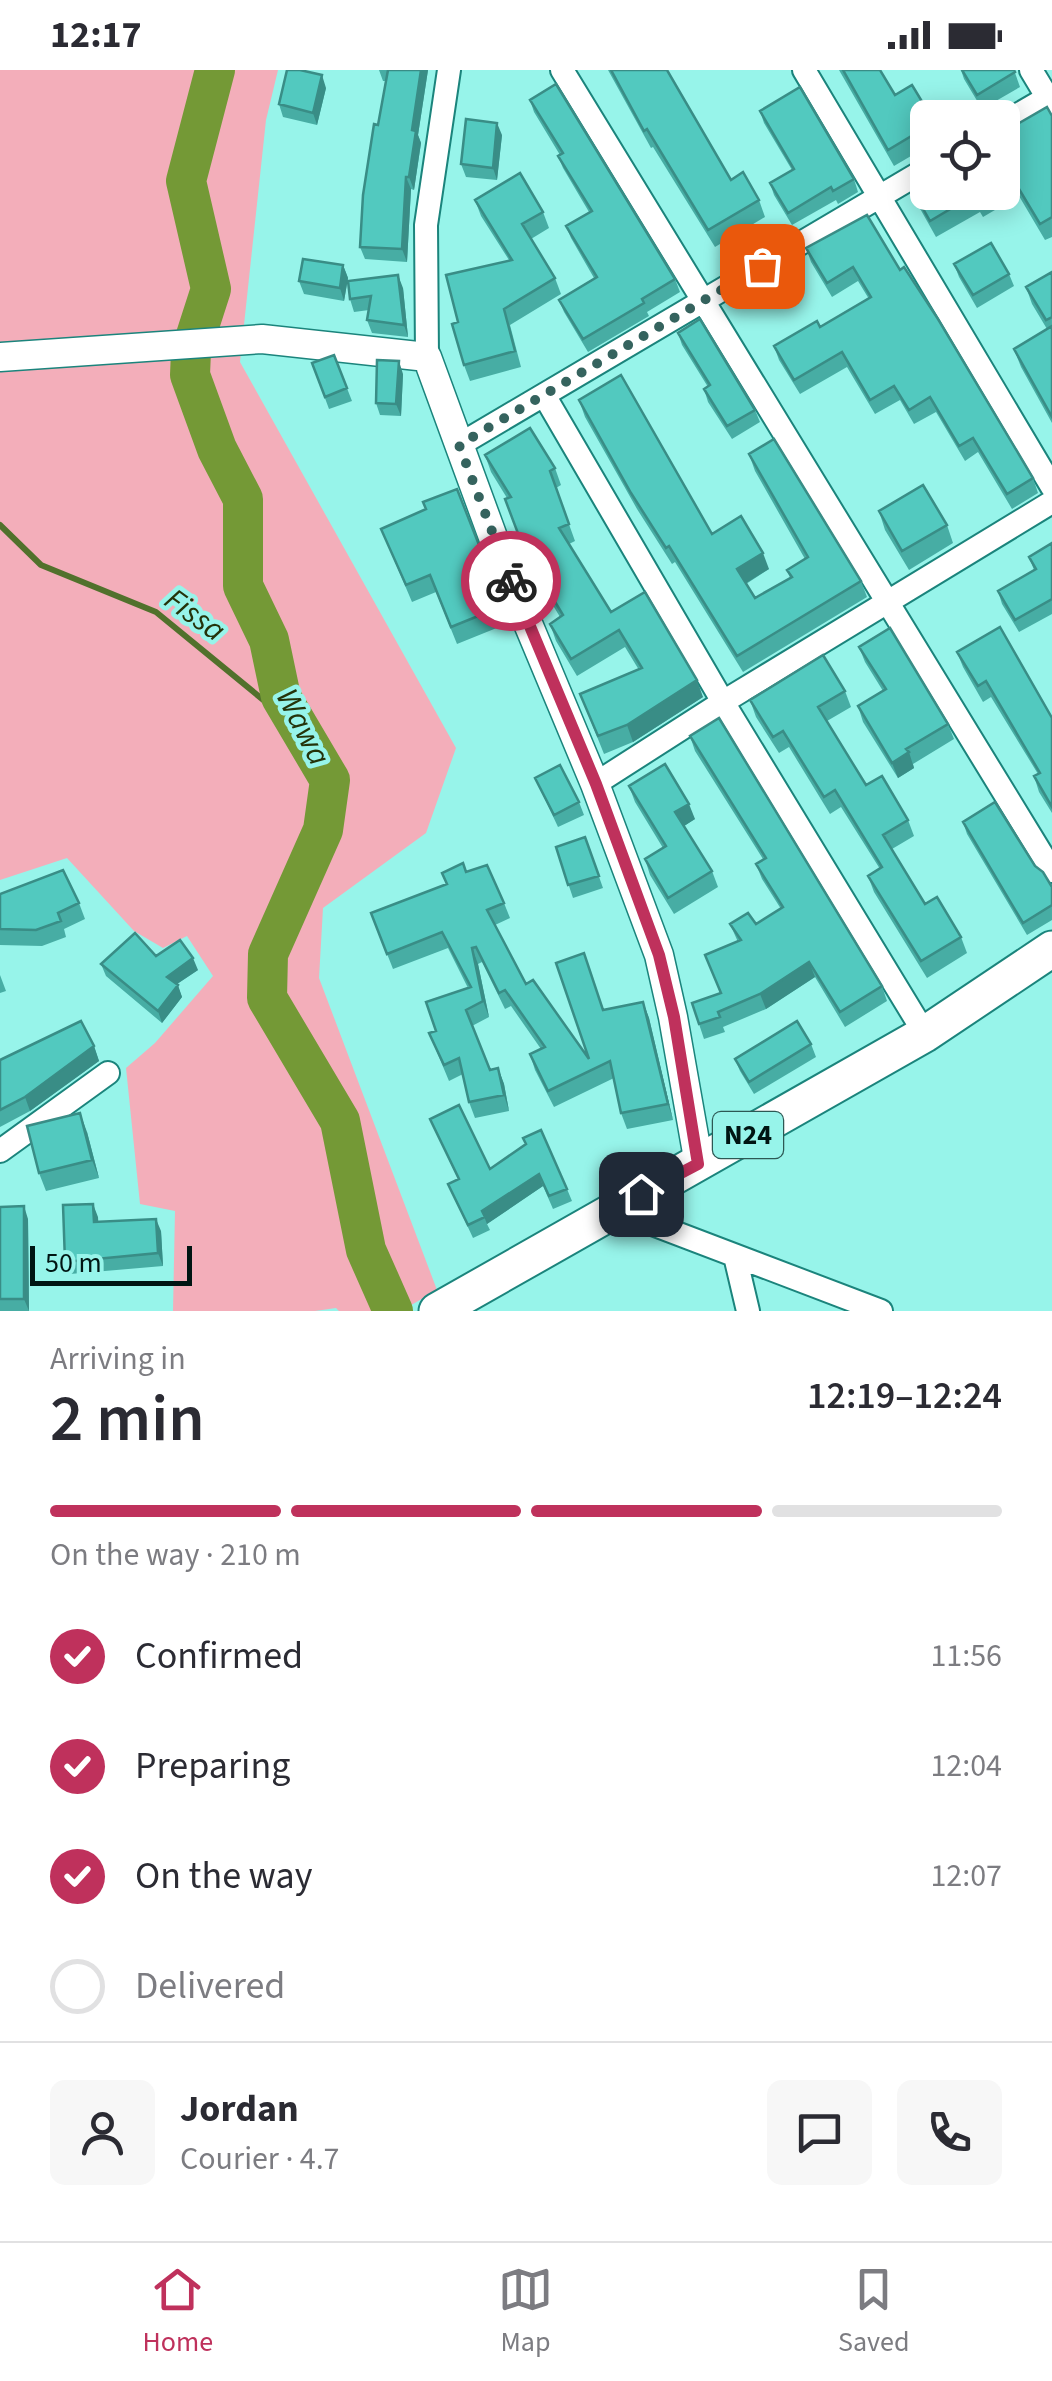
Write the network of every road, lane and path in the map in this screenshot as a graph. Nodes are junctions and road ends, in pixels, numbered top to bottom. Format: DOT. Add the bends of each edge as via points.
graph roads {
  1 [pos="449,70"];
  2 [pos="562,70"];
  3 [pos="804,70"];
  4 [pos="1031,70"];
  5 [pos="1051,99"];
  6 [pos="1020,115"];
  7 [pos="910,179"];
  8 [pos="879,197"];
  9 [pos="703,301"];
  10 [pos="0,357"];
  11 [pos="427,358"];
  12 [pos="544,395"];
  13 [pos="459,445"];
  14 [pos="1052,488"];
  15 [pos="1052,502"];
  16 [pos="887,602"];
  17 [pos="723,702"];
  18 [pos="596,784"];
  19 [pos="1052,871"];
  20 [pos="1052,949"];
  21 [pos="925,1034"];
  22 [pos="108,1073"];
  23 [pos="0,1151"];
  24 [pos="698,1164"];
  25 [pos="612,1209"];
  26 [pos="735,1256"];
  27 [pos="437,1311"];
  28 [pos="748,1311"];
  29 [pos="881,1311"];
  1 -- 11 [label="street" via="426,225"];
  2 -- 9 [label="street"];
  3 -- 8 [label="street"];
  4 -- 5 [label="street"];
  5 -- 6 [label="street"];
  7 -- 8 [label="street"];
  8 -- 9 [label="street"];
  8 -- 14 [label="street"];
  9 -- 12 [label="street"];
  9 -- 16 [label="street"];
  10 -- 11 [label="street" via="298,342"];
  11 -- 13 [label="street"];
  12 -- 13 [label="street"];
  12 -- 17 [label="street"];
  13 -- 18 [label="street"];
  15 -- 16 [label="street"];
  16 -- 17 [label="street"];
  16 -- 19 [label="street"];
  17 -- 18 [label="street"];
  17 -- 21 [label="street"];
  18 -- 24 [label="street" via="659,955"];
  20 -- 21 [label="main road, N24"];
  21 -- 24 [label="main road, N24"];
  22 -- 23 [label="street"];
  24 -- 25 [label="main road, N24"];
  25 -- 26 [label="street"];
  25 -- 27 [label="main road, N24"];
  26 -- 28 [label="street"];
  26 -- 29 [label="street"];
}
